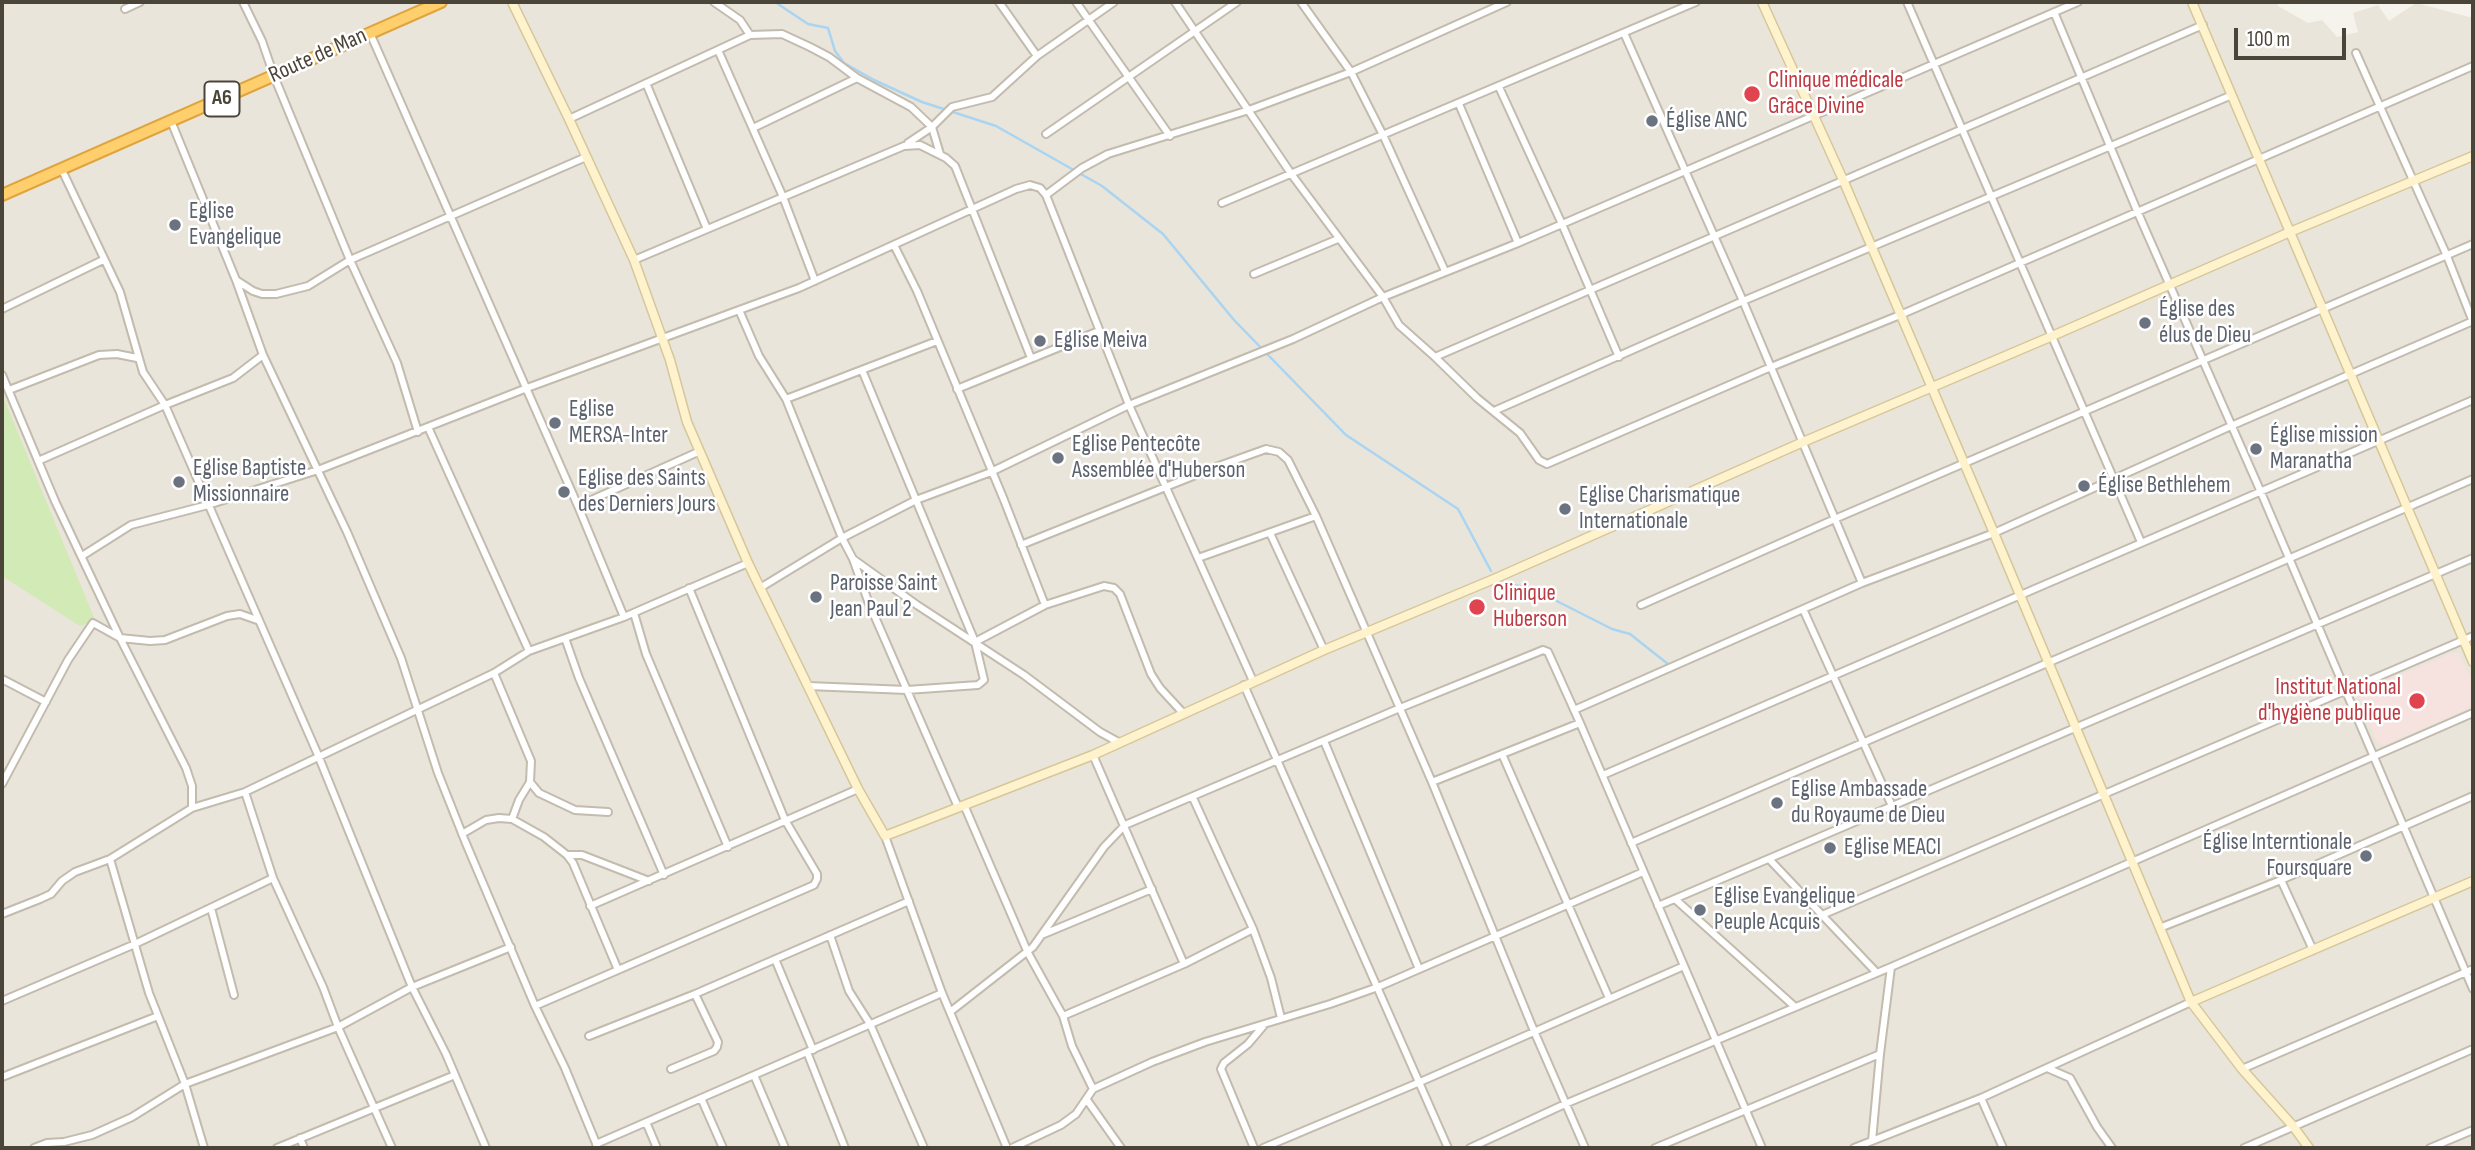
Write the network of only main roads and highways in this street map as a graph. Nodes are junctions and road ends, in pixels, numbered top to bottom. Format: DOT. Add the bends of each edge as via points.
graph roads {
  1 [pos="441,2"];
  2 [pos="2,195"];
  1 -- 2 [label="highway, Route de Man / A6"];
}
